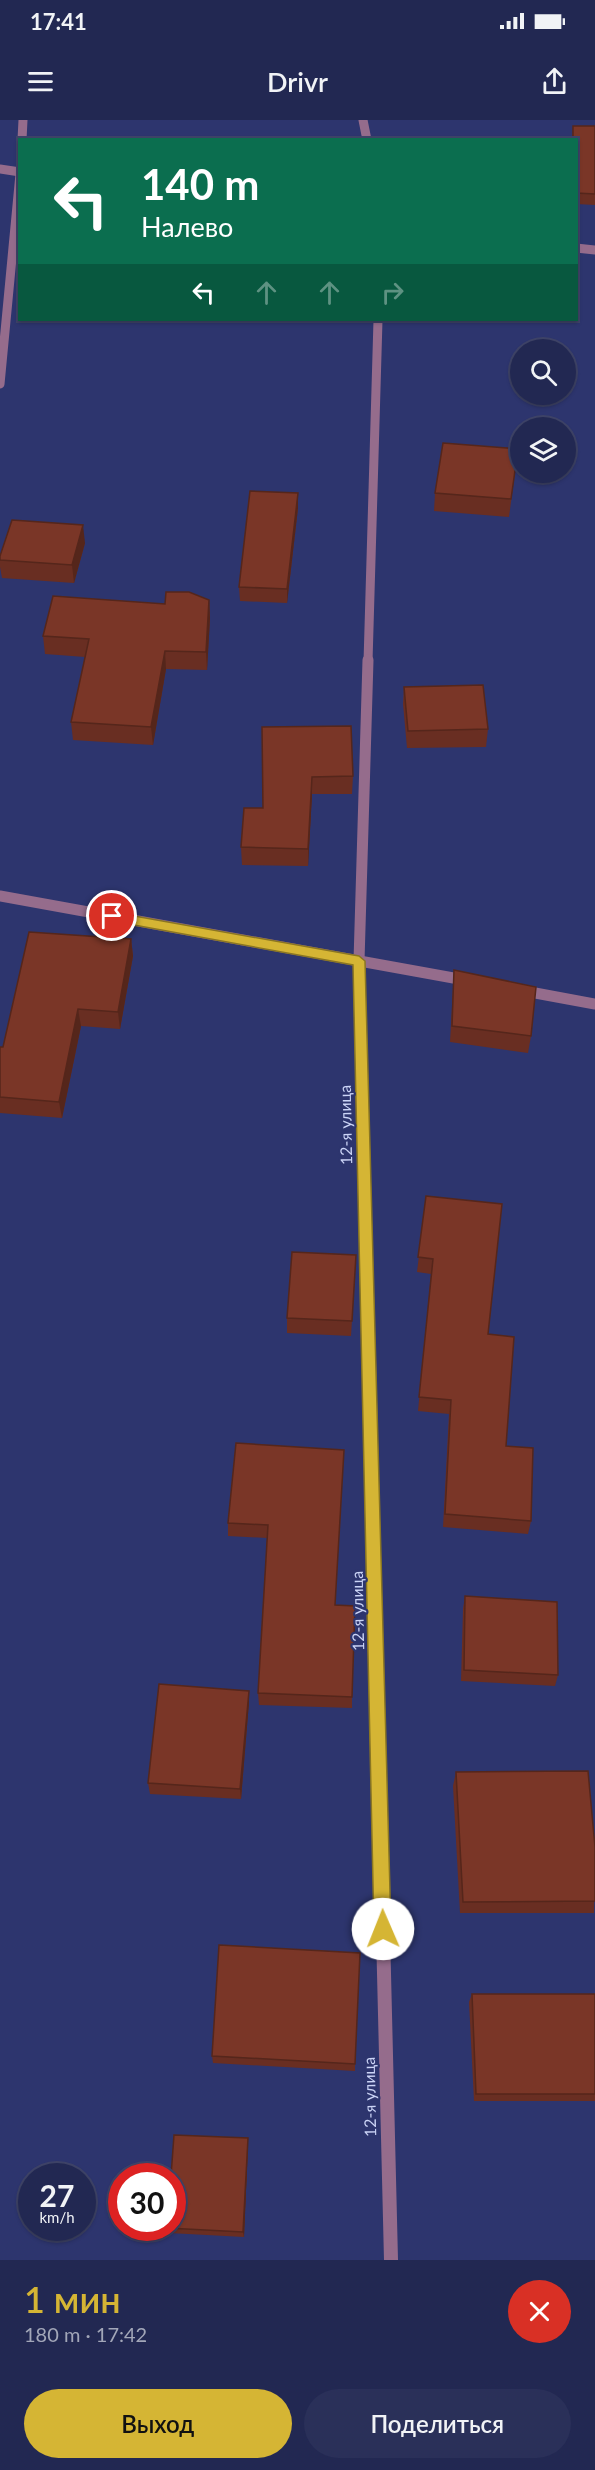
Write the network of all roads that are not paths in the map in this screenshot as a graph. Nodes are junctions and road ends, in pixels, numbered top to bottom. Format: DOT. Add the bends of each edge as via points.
graph roads {
  1 [pos="23,120"];
  2 [pos="363,120"];
  3 [pos="22,138"];
  4 [pos="367,138"];
  5 [pos="0,169"];
  6 [pos="18,173"];
  7 [pos="18,194"];
  8 [pos="578,248"];
  9 [pos="595,250"];
  10 [pos="378,321"];
  11 [pos="0,384"];
  12 [pos="0,896"];
  13 [pos="359,961"];
  14 [pos="483,983"];
  15 [pos="505,987"];
  16 [pos="595,1004"];
  17 [pos="391,2260"];
  1 -- 3 [label="street"];
  2 -- 4 [label="street"];
  5 -- 6 [label="street"];
  7 -- 11 [label="street"];
  8 -- 9 [label="street"];
  10 -- 13 [label="street, 12-я улица"];
  12 -- 13 [label="street"];
  13 -- 14 [label="street"];
  13 -- 17 [label="street, 12-я улица"];
  15 -- 16 [label="street"];
}
